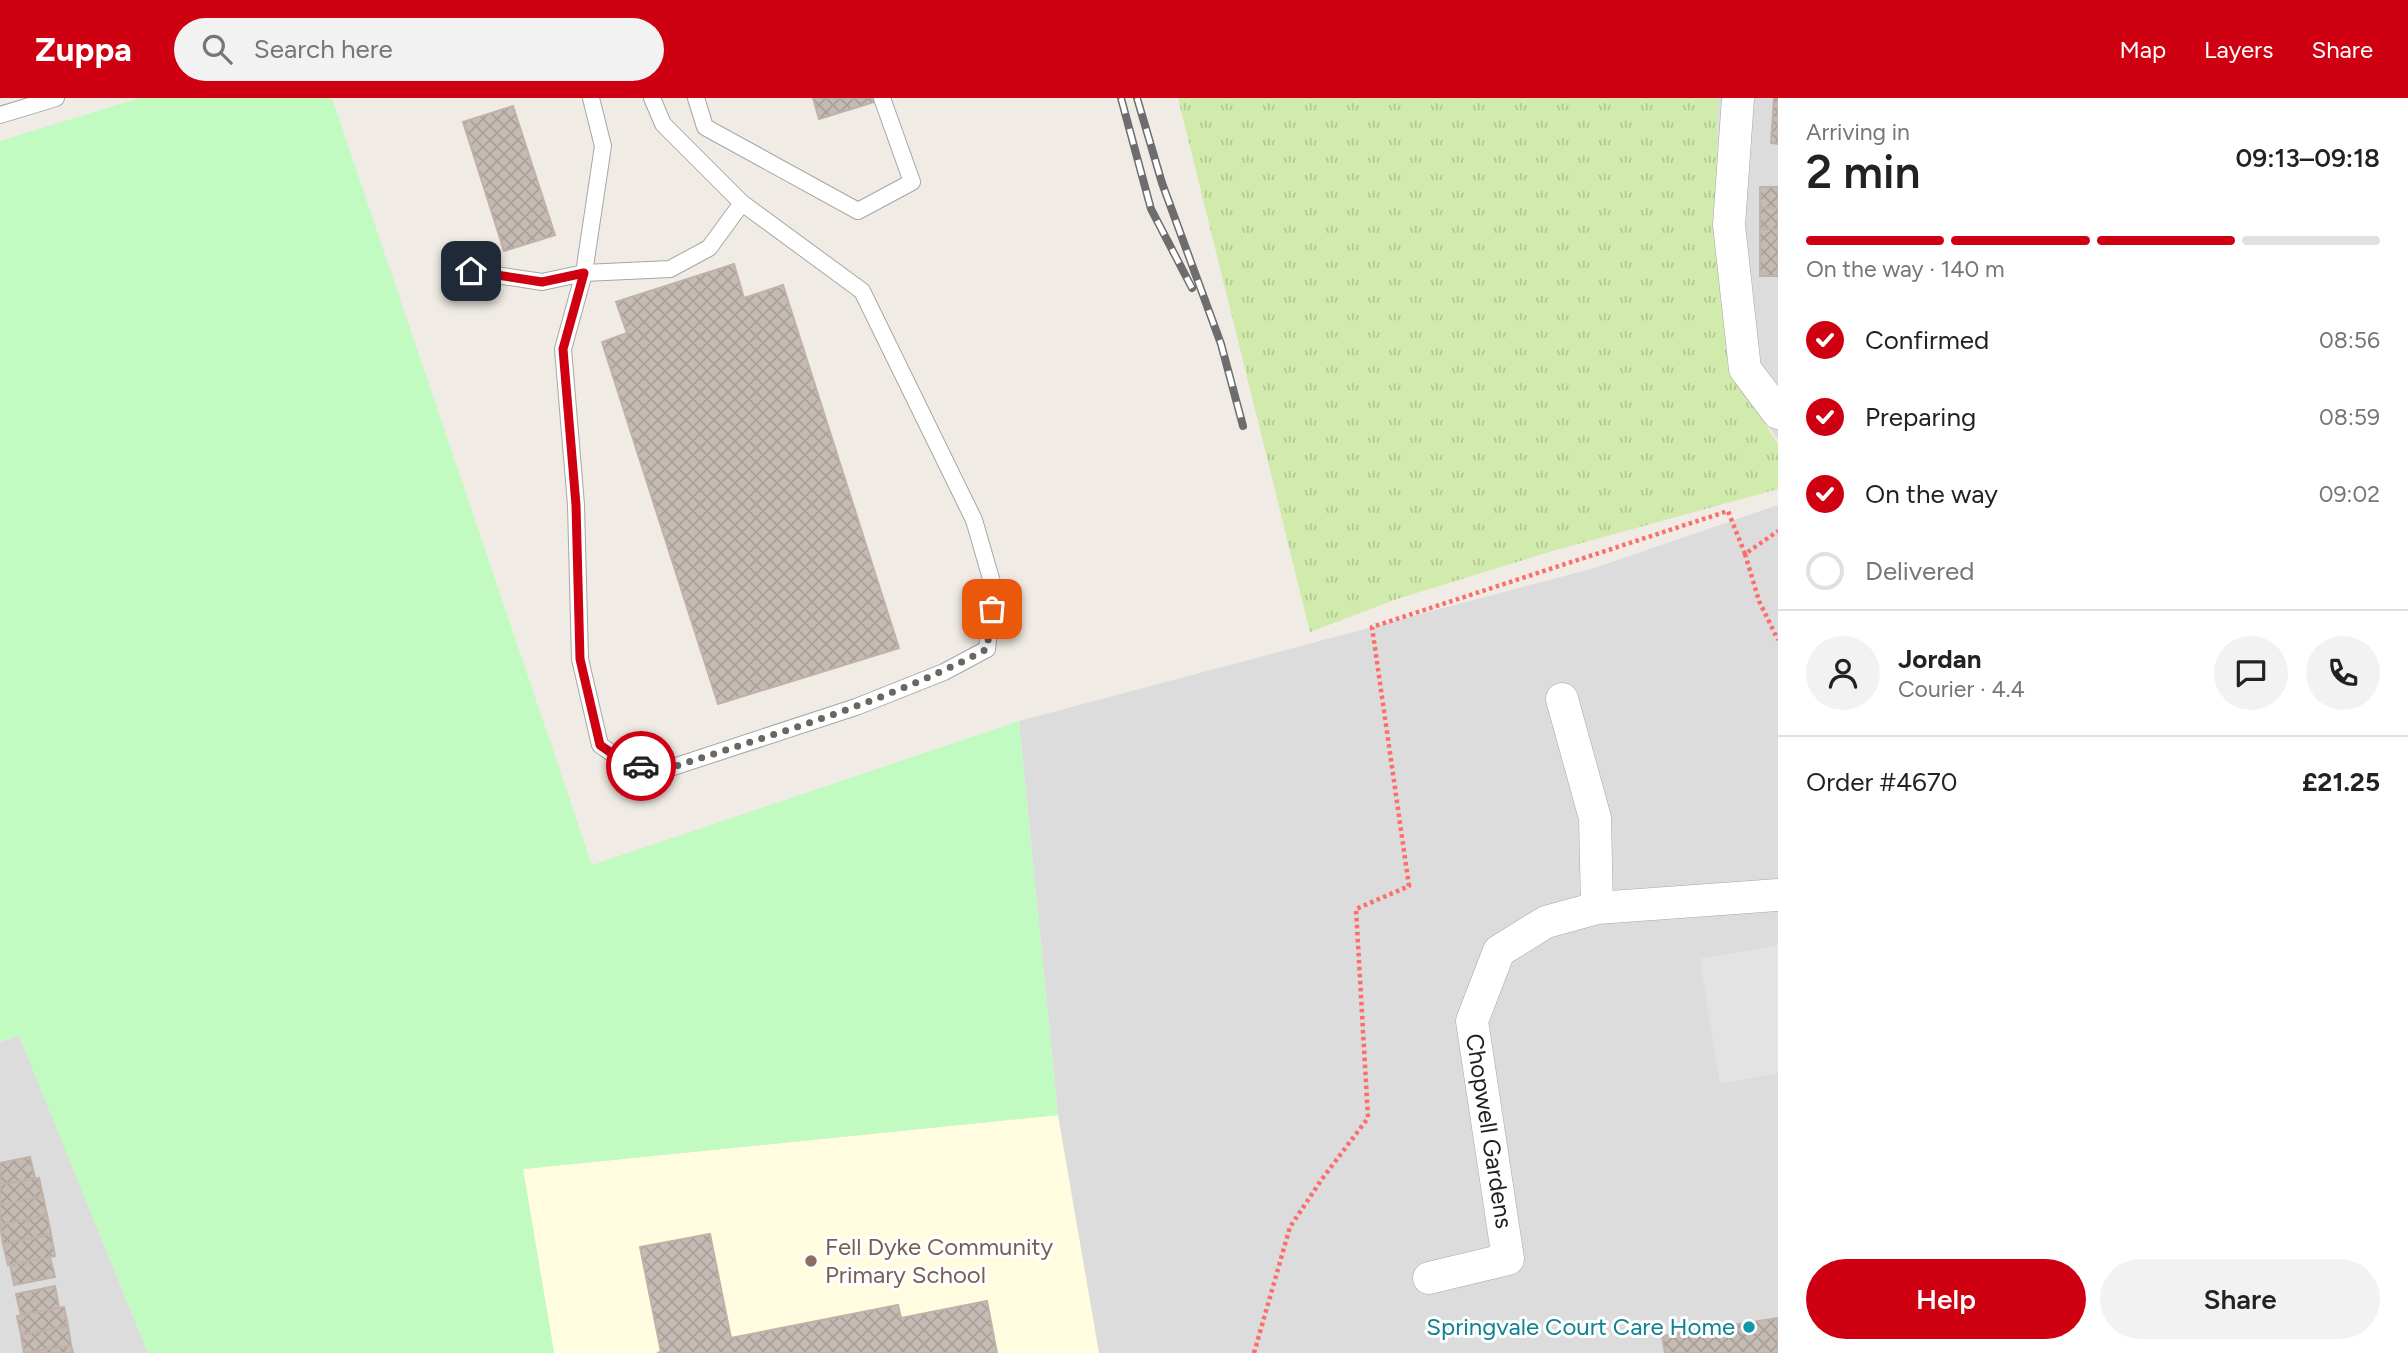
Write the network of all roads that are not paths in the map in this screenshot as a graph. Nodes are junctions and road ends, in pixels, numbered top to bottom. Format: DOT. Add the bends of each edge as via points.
graph roads {
  1 [pos="56,98"];
  2 [pos="591,98"];
  3 [pos="652,98"];
  4 [pos="696,98"];
  5 [pos="882,98"];
  6 [pos="1738,98"];
  7 [pos="0,115"];
  8 [pos="742,203"];
  9 [pos="471,271"];
  10 [pos="584,273"];
  11 [pos="1778,412"];
  12 [pos="1562,699"];
  13 [pos="1778,895"];
  14 [pos="1597,908"];
  15 [pos="1429,1279"];
  1 -- 7 [label="lane"];
  2 -- 10 [label="lane" via="603,146"];
  3 -- 8 [label="lane" via="663,124"];
  4 -- 5 [label="lane" via="705,127 858,211 912,182"];
  6 -- 11 [label="street" via="1729,225 1745,369"];
  8 -- 10 [label="lane" via="709,248 670,269"];
  8 -- 10 [label="lane" via="862,291 974,520 994,589 987,649 944,672 856,707 664,770 627,764 600,745 580,659 576,505 563,349"];
  9 -- 10 [label="lane" via="542,282"];
  12 -- 14 [label="street" via="1595,818"];
  13 -- 14 [label="street, Chopwell Gardens"];
  14 -- 15 [label="street, Chopwell Gardens" via="1546,922 1499,951 1472,1021 1508,1259"];
}
